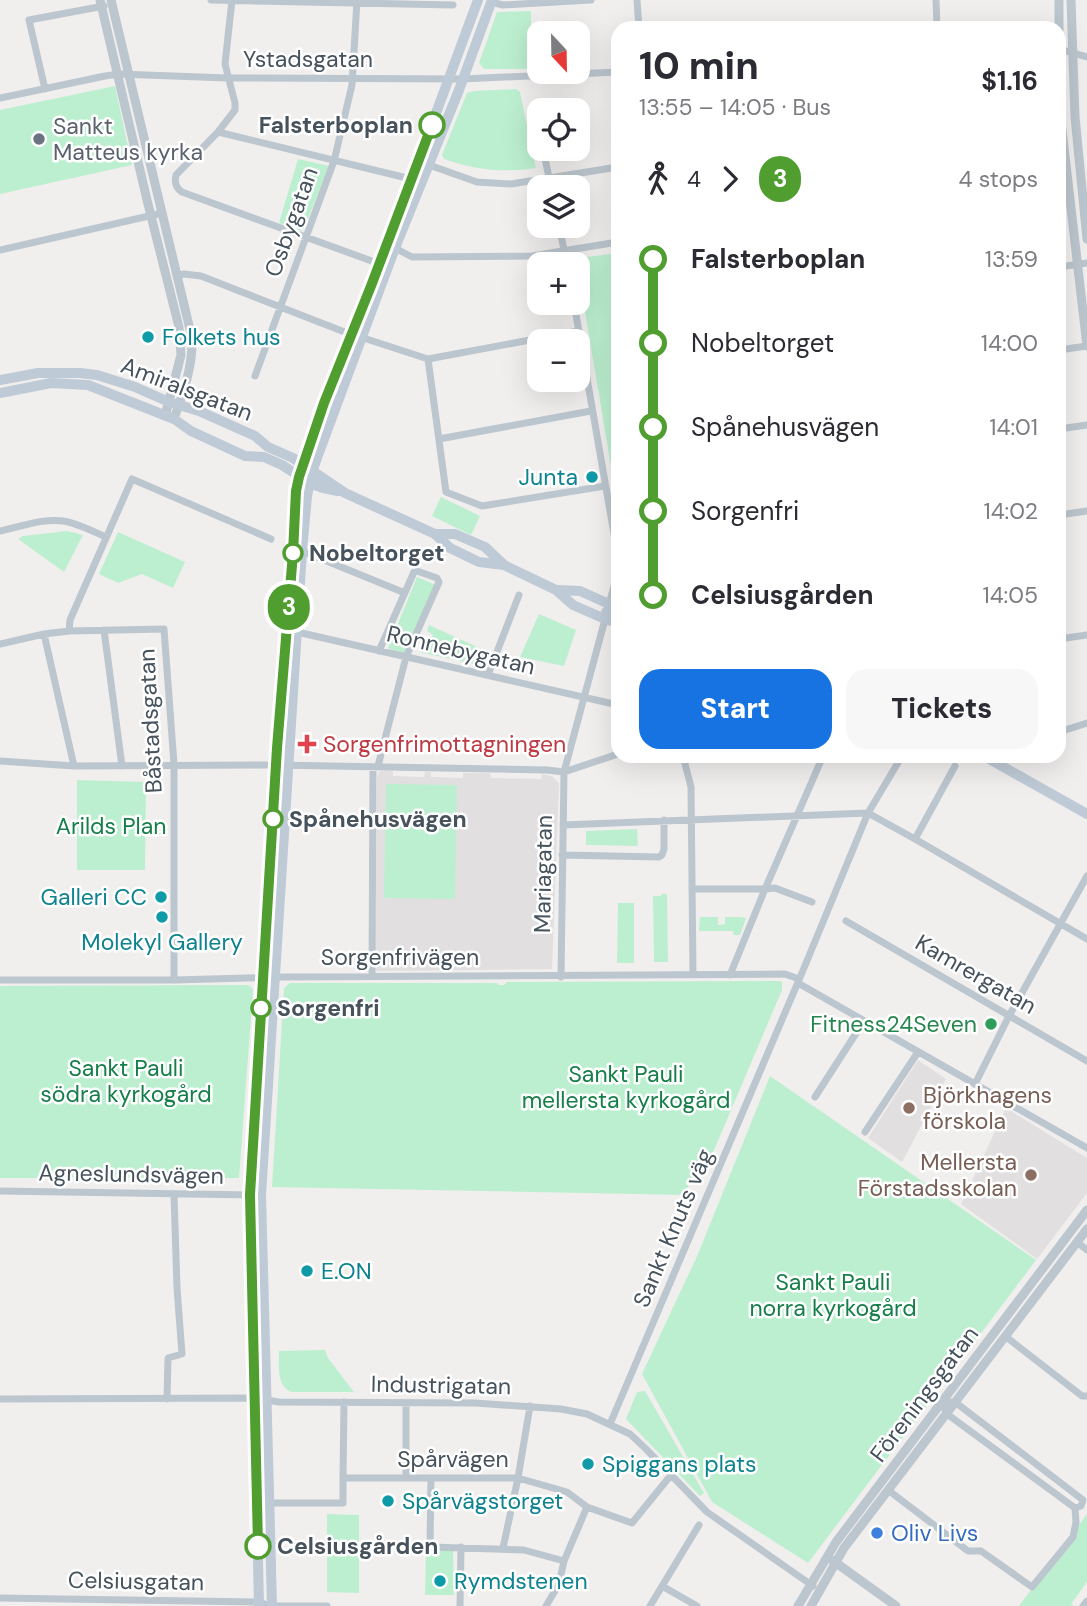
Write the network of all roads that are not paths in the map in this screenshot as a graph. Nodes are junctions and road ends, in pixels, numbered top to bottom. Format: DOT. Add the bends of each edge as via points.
graph roads {
  1 [pos="211,0"];
  2 [pos="478,0"];
  3 [pos="590,0"];
  4 [pos="637,0"];
  5 [pos="936,0"];
  6 [pos="1059,0"];
  7 [pos="1071,0"];
  8 [pos="232,1"];
  9 [pos="491,1"];
  10 [pos="112,2"];
  11 [pos="357,2"];
  12 [pos="101,3"];
  13 [pos="453,5"];
  14 [pos="638,21"];
  15 [pos="937,21"];
  16 [pos="1059,21"];
  17 [pos="1066,51"];
  18 [pos="1072,53"];
  19 [pos="1087,57"];
  20 [pos="611,72"];
  21 [pos="124,75"];
  22 [pos="227,78"];
  23 [pos="352,78"];
  24 [pos="447,79"];
  25 [pos="462,79"];
  26 [pos="45,89"];
  27 [pos="0,98"];
  28 [pos="218,132"];
  29 [pos="334,161"];
  30 [pos="429,165"];
  31 [pos="611,169"];
  32 [pos="584,175"];
  33 [pos="411,179"];
  34 [pos="527,184"];
  35 [pos="1066,192"];
  36 [pos="162,213"];
  37 [pos="151,215"];
  38 [pos="306,237"];
  39 [pos="562,238"];
  40 [pos="1087,239"];
  41 [pos="611,243"];
  42 [pos="395,248"];
  43 [pos="0,250"];
  44 [pos="565,251"];
  45 [pos="380,264"];
  46 [pos="1083,264"];
  47 [pos="178,275"];
  48 [pos="280,308"];
  49 [pos="356,336"];
  50 [pos="527,341"];
  51 [pos="1087,346"];
  52 [pos="1066,350"];
  53 [pos="428,359"];
  54 [pos="255,376"];
  55 [pos="0,380"];
  56 [pos="589,392"];
  57 [pos="0,393"];
  58 [pos="174,404"];
  59 [pos="592,411"];
  60 [pos="170,418"];
  61 [pos="1087,425"];
  62 [pos="1066,428"];
  63 [pos="439,439"];
  64 [pos="307,469"];
  65 [pos="299,477"];
  66 [pos="310,483"];
  67 [pos="605,486"];
  68 [pos="345,493"];
  69 [pos="1087,511"];
  70 [pos="1066,514"];
  71 [pos="611,519"];
  72 [pos="0,531"];
  73 [pos="435,534"];
  74 [pos="106,537"];
  75 [pos="271,540"];
  76 [pos="302,551"];
  77 [pos="504,565"];
  78 [pos="556,590"];
  79 [pos="405,593"];
  80 [pos="519,595"];
  81 [pos="609,611"];
  82 [pos="104,630"];
  83 [pos="69,631"];
  84 [pos="297,632"];
  85 [pos="44,634"];
  86 [pos="1087,635"];
  87 [pos="1066,638"];
  88 [pos="0,644"];
  89 [pos="379,651"];
  90 [pos="406,657"];
  91 [pos="488,675"];
  92 [pos="584,698"];
  93 [pos="611,704"];
  94 [pos="1087,723"];
  95 [pos="1066,730"];
  96 [pos="611,756"];
  97 [pos="0,761"];
  98 [pos="686,763"];
  99 [pos="820,763"];
  100 [pos="898,763"];
  101 [pos="996,763"];
  102 [pos="174,764"];
  103 [pos="276,765"];
  104 [pos="288,765"];
  105 [pos="74,766"];
  106 [pos="122,766"];
  107 [pos="955,766"];
  108 [pos="376,767"];
  109 [pos="564,772"];
  110 [pos="868,813"];
  111 [pos="1087,814"];
  112 [pos="796,817"];
  113 [pos="691,819"];
  114 [pos="664,821"];
  115 [pos="563,825"];
  116 [pos="915,839"];
  117 [pos="562,855"];
  118 [pos="1087,876"];
  119 [pos="765,889"];
  120 [pos="693,890"];
  121 [pos="812,902"];
  122 [pos="846,921"];
  123 [pos="1060,923"];
  124 [pos="1087,939"];
  125 [pos="693,975"];
  126 [pos="730,975"];
  127 [pos="372,976"];
  128 [pos="561,977"];
  129 [pos="263,978"];
  130 [pos="275,978"];
  131 [pos="0,980"];
  132 [pos="174,980"];
  133 [pos="798,981"];
  134 [pos="1009,1016"];
  135 [pos="864,1021"];
  136 [pos="918,1052"];
  137 [pos="1087,1061"];
  138 [pos="975,1084"];
  139 [pos="815,1097"];
  140 [pos="864,1132"];
  141 [pos="1087,1148"];
  142 [pos="0,1191"];
  143 [pos="174,1194"];
  144 [pos="255,1195"];
  145 [pos="1087,1210"];
  146 [pos="1087,1229"];
  147 [pos="1077,1242"];
  148 [pos="1087,1250"];
  149 [pos="1005,1336"];
  150 [pos="1087,1396"];
  151 [pos="255,1398"];
  152 [pos="0,1399"];
  153 [pos="167,1399"];
  154 [pos="267,1401"];
  155 [pos="344,1402"];
  156 [pos="942,1402"];
  157 [pos="955,1402"];
  158 [pos="406,1403"];
  159 [pos="530,1406"];
  160 [pos="947,1414"];
  161 [pos="610,1424"];
  162 [pos="671,1475"];
  163 [pos="343,1478"];
  164 [pos="406,1478"];
  165 [pos="431,1478"];
  166 [pos="518,1478"];
  167 [pos="888,1490"];
  168 [pos="1085,1499"];
  169 [pos="270,1503"];
  170 [pos="587,1507"];
  171 [pos="1075,1508"];
  172 [pos="699,1525"];
  173 [pos="461,1547"];
  174 [pos="503,1548"];
  175 [pos="832,1560"];
  176 [pos="565,1561"];
  177 [pos="662,1586"];
  178 [pos="815,1588"];
  179 [pos="0,1598"];
  180 [pos="1087,1601"];
  181 [pos="151,1603"];
  182 [pos="259,1604"];
  183 [pos="272,1606"];
  184 [pos="327,1606"];
  185 [pos="460,1606"];
  186 [pos="546,1606"];
  187 [pos="650,1606"];
  188 [pos="697,1606"];
  189 [pos="798,1606"];
  190 [pos="811,1606"];
  191 [pos="896,1606"];
  192 [pos="1083,1606"];
  1 -- 8 [label="street"];
  2 -- 24 [label="main road"];
  3 -- 9 [label="street" via="503,5"];
  4 -- 14 [label="street"];
  5 -- 15 [label="street"];
  6 -- 16 [label="street"];
  7 -- 18 [label="street"];
  8 -- 11 [label="street"];
  8 -- 22 [label="street"];
  9 -- 25 [label="main road"];
  10 -- 12 [label="street"];
  10 -- 21 [label="street"];
  11 -- 13 [label="street"];
  11 -- 23 [label="street, Osbygatan"];
  12 -- 21 [label="street"];
  12 -- 26 [label="street" via="29,20"];
  17 -- 18 [label="street"];
  18 -- 19 [label="street"];
  18 -- 40 [label="street"];
  20 -- 25 [label="street, Ystadsgatan"];
  21 -- 22 [label="street, Ystadsgatan"];
  21 -- 26 [label="street, Ystadsgatan"];
  21 -- 36 [label="street"];
  21 -- 37 [label="street"];
  22 -- 23 [label="street, Ystadsgatan"];
  22 -- 28 [label="street" via="235,110"];
  23 -- 24 [label="street, Ystadsgatan"];
  23 -- 29 [label="street, Osbygatan"];
  24 -- 25 [label="street, Ystadsgatan"];
  24 -- 33 [label="main road"];
  25 -- 30 [label="main road"];
  26 -- 27 [label="street, Ystadsgatan"];
  28 -- 29 [label="street"];
  28 -- 38 [label="street" via="176,176 177,189"];
  29 -- 33 [label="street"];
  29 -- 38 [label="street, Osbygatan"];
  30 -- 34 [label="street" via="477,182"];
  30 -- 42 [label="main road"];
  31 -- 32 [label="street"];
  33 -- 45 [label="main road"];
  35 -- 46 [label="street"];
  36 -- 37 [label="street"];
  36 -- 47 [label="street"];
  37 -- 43 [label="street"];
  37 -- 58 [label="street" via="180,327"];
  38 -- 45 [label="street"];
  38 -- 48 [label="street, Osbygatan"];
  39 -- 44 [label="street"];
  41 -- 44 [label="street"];
  42 -- 44 [label="street" via="412,257 532,256"];
  42 -- 49 [label="main road"];
  45 -- 49 [label="main road"];
  46 -- 51 [label="street"];
  47 -- 48 [label="street" via="201,276"];
  47 -- 58 [label="street" via="192,352 190,369"];
  48 -- 49 [label="street"];
  48 -- 54 [label="street, Osbygatan"];
  49 -- 53 [label="street"];
  49 -- 64 [label="main road"];
  50 -- 53 [label="street"];
  51 -- 52 [label="street"];
  53 -- 63 [label="street"];
  55 -- 58 [label="main road, Amiralsgatan" via="38,373 87,374"];
  56 -- 59 [label="street"];
  57 -- 60 [label="main road, Amiralsgatan" via="51,383 88,385"];
  58 -- 60 [label="street"];
  58 -- 64 [label="main road, Amiralsgatan" via="255,436"];
  59 -- 63 [label="street"];
  59 -- 67 [label="street"];
  60 -- 65 [label="main road, Amiralsgatan" via="245,456 264,457"];
  61 -- 62 [label="street"];
  63 -- 67 [label="street" via="446,492 482,506"];
  64 -- 65 [label="main road"];
  64 -- 66 [label="main road"];
  64 -- 68 [label="main road, Amiralsgatan"];
  65 -- 66 [label="main road, Amiralsgatan"];
  65 -- 103 [label="main road"];
  66 -- 68 [label="main road, Amiralsgatan"];
  66 -- 76 [label="main road"];
  67 -- 71 [label="street"];
  68 -- 73 [label="main road, Amiralsgatan"];
  69 -- 70 [label="street"];
  72 -- 74 [label="street" via="60,520"];
  73 -- 77 [label="main road, Amiralsgatan" via="450,548 479,562"];
  73 -- 77 [label="main road, Amiralsgatan" via="455,534 485,547"];
  74 -- 75 [label="street" via="132,479"];
  74 -- 83 [label="street"];
  76 -- 79 [label="street"];
  76 -- 84 [label="main road"];
  77 -- 78 [label="main road, Amiralsgatan"];
  78 -- 81 [label="main road, Amiralsgatan" via="573,605"];
  78 -- 81 [label="main road, Amiralsgatan" via="580,591"];
  79 -- 89 [label="street"];
  79 -- 90 [label="street" via="417,571 439,582"];
  80 -- 91 [label="street"];
  81 -- 92 [label="street, Mariagatan"];
  82 -- 83 [label="street"];
  82 -- 102 [label="street, Båstadsgatan" via="164,629"];
  82 -- 106 [label="street"];
  83 -- 85 [label="street"];
  84 -- 89 [label="street, Ronnebygatan"];
  84 -- 104 [label="main road"];
  85 -- 88 [label="street"];
  85 -- 105 [label="street"];
  86 -- 87 [label="street"];
  89 -- 90 [label="street, Ronnebygatan"];
  90 -- 91 [label="street, Ronnebygatan"];
  90 -- 108 [label="street"];
  91 -- 92 [label="street, Ronnebygatan"];
  92 -- 93 [label="street, Ronnebygatan"];
  92 -- 109 [label="street, Mariagatan"];
  94 -- 95 [label="street"];
  96 -- 109 [label="street"];
  97 -- 105 [label="street"];
  98 -- 113 [label="street"];
  99 -- 112 [label="street"];
  100 -- 110 [label="street, Sankt Knuts väg"];
  101 -- 111 [label="main road"];
  102 -- 103 [label="street"];
  102 -- 106 [label="street"];
  102 -- 132 [label="street, Båstadsgatan"];
  103 -- 104 [label="street"];
  103 -- 129 [label="main road"];
  104 -- 108 [label="street"];
  104 -- 130 [label="main road"];
  105 -- 106 [label="street"];
  107 -- 116 [label="street"];
  108 -- 109 [label="street"];
  108 -- 127 [label="street"];
  109 -- 115 [label="street, Mariagatan"];
  110 -- 112 [label="street"];
  110 -- 116 [label="street"];
  110 -- 133 [label="street, Sankt Knuts väg"];
  112 -- 113 [label="street"];
  112 -- 119 [label="street"];
  113 -- 114 [label="street"];
  113 -- 120 [label="street"];
  114 -- 115 [label="street"];
  114 -- 117 [label="street" via="664,849 659,857"];
  115 -- 117 [label="street, Mariagatan"];
  116 -- 123 [label="street"];
  117 -- 128 [label="street, Mariagatan"];
  118 -- 123 [label="street"];
  119 -- 120 [label="street"];
  119 -- 121 [label="street" via="775,888"];
  119 -- 126 [label="street" via="732,960"];
  120 -- 125 [label="street"];
  122 -- 134 [label="street, Kamrergatan"];
  123 -- 124 [label="street"];
  123 -- 134 [label="street"];
  125 -- 126 [label="street, Sorgenfrivägen"];
  125 -- 128 [label="street, Sorgenfrivägen"];
  126 -- 133 [label="street, Sorgenfrivägen" via="785,974"];
  127 -- 128 [label="street, Sorgenfrivägen"];
  127 -- 130 [label="street, Sorgenfrivägen"];
  129 -- 130 [label="street, Sorgenfrivägen"];
  129 -- 132 [label="street, Sorgenfrivägen"];
  129 -- 144 [label="main road"];
  130 -- 144 [label="main road"];
  131 -- 132 [label="street, Sorgenfrivägen"];
  133 -- 135 [label="street"];
  133 -- 161 [label="street, Sankt Knuts väg"];
  134 -- 137 [label="street, Kamrergatan"];
  134 -- 138 [label="street"];
  135 -- 136 [label="street"];
  135 -- 139 [label="street"];
  136 -- 138 [label="street"];
  136 -- 140 [label="street"];
  138 -- 141 [label="street"];
  142 -- 143 [label="street, Agneslundsvägen"];
  143 -- 144 [label="street, Agneslundsvägen"];
  143 -- 153 [label="street" via="182,1354 168,1358"];
  144 -- 151 [label="main road"];
  144 -- 154 [label="main road"];
  145 -- 156 [label="street, Föreningsgatan"];
  146 -- 147 [label="street, Föreningsgatan"];
  147 -- 148 [label="street"];
  147 -- 149 [label="street, Föreningsgatan"];
  149 -- 150 [label="street"];
  149 -- 157 [label="street, Föreningsgatan"];
  151 -- 153 [label="street, Industrigatan"];
  151 -- 154 [label="street, Industrigatan"];
  151 -- 182 [label="main road"];
  152 -- 153 [label="street, Industrigatan"];
  154 -- 155 [label="street, Industrigatan"];
  154 -- 169 [label="main road"];
  155 -- 158 [label="street, Industrigatan"];
  155 -- 163 [label="street"];
  156 -- 157 [label="street"];
  156 -- 160 [label="street"];
  156 -- 175 [label="street, Föreningsgatan" via="836,1542"];
  157 -- 160 [label="street, Föreningsgatan"];
  157 -- 168 [label="street"];
  158 -- 159 [label="street, Industrigatan"];
  158 -- 164 [label="street"];
  159 -- 161 [label="street, Industrigatan" via="561,1409"];
  159 -- 166 [label="street"];
  160 -- 167 [label="street, Föreningsgatan"];
  160 -- 171 [label="street"];
  161 -- 162 [label="street, Industrigatan" via="630,1434"];
  162 -- 170 [label="street, Spårvägen" via="632,1523"];
  162 -- 178 [label="street, Industrigatan" via="707,1512"];
  163 -- 164 [label="street, Spårvägen"];
  163 -- 169 [label="street" via="343,1503"];
  164 -- 165 [label="street, Spårvägen"];
  165 -- 166 [label="street, Spårvägen"];
  165 -- 173 [label="street" via="430,1547"];
  166 -- 170 [label="street, Spårvägen" via="567,1492"];
  166 -- 174 [label="street"];
  167 -- 171 [label="street" via="968,1551 981,1551 1032,1587 1073,1537"];
  167 -- 175 [label="street, Föreningsgatan"];
  168 -- 171 [label="street"];
  169 -- 183 [label="main road"];
  170 -- 176 [label="street"];
  172 -- 177 [label="street"];
  173 -- 174 [label="street"];
  173 -- 185 [label="street"];
  174 -- 176 [label="street"];
  175 -- 178 [label="street, Föreningsgatan"];
  175 -- 191 [label="street"];
  176 -- 186 [label="street"];
  177 -- 187 [label="street"];
  177 -- 188 [label="street"];
  178 -- 189 [label="street, Föreningsgatan"];
  178 -- 190 [label="street, Föreningsgatan"];
  179 -- 181 [label="street, Celsiusgatan"];
  180 -- 192 [label="street"];
  181 -- 182 [label="street, Celsiusgatan"];
  182 -- 183 [label="street, Celsiusgatan"];
  183 -- 184 [label="street, Celsiusgatan"];
}
